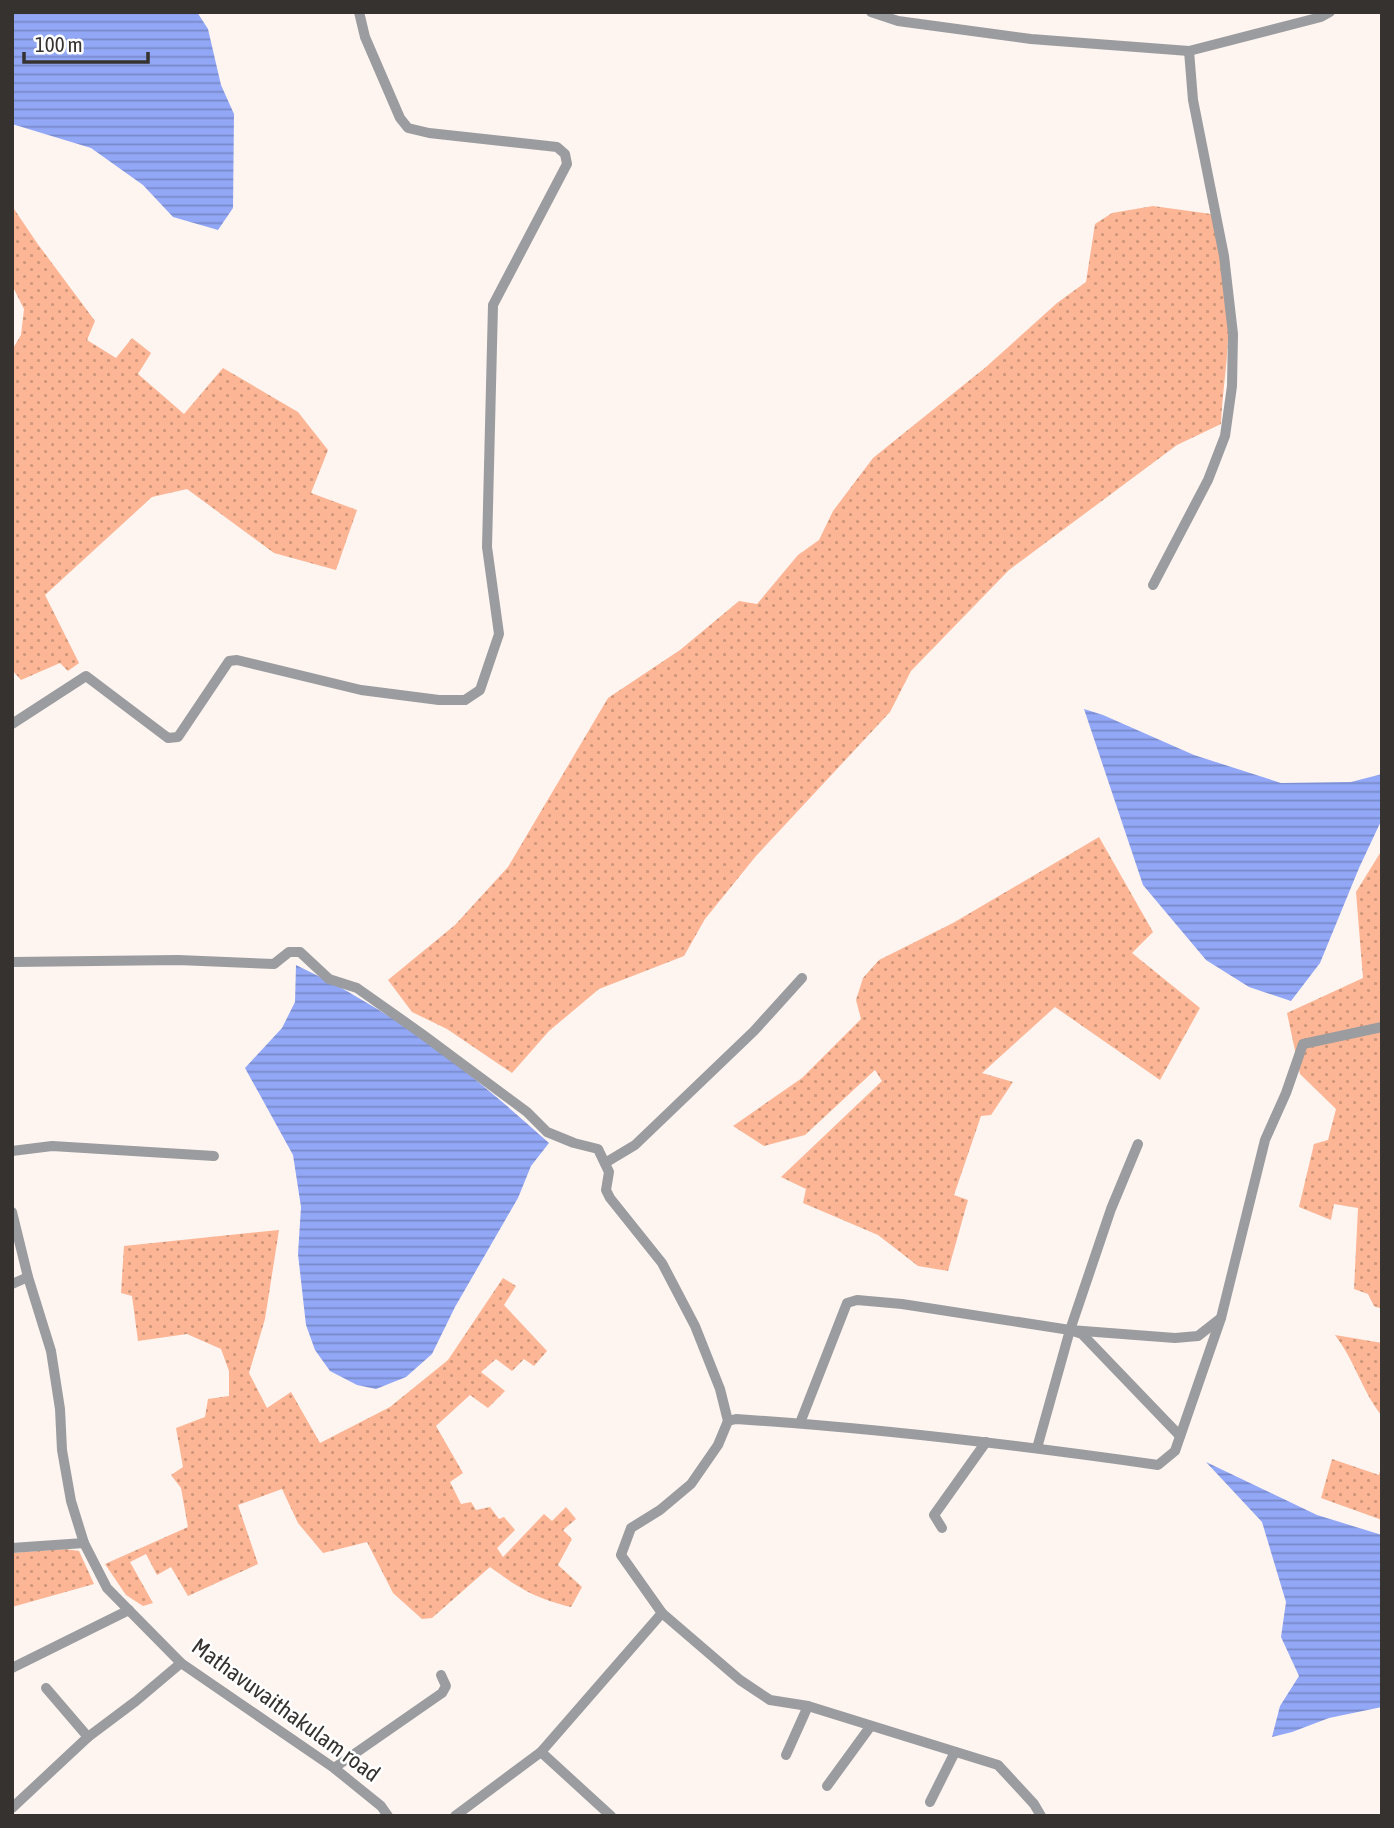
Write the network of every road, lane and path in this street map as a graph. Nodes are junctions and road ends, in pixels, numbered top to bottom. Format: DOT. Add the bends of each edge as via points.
graph roads {
  1 [pos="359,12"];
  2 [pos="871,12"];
  3 [pos="1331,12"];
  4 [pos="1189,51"];
  5 [pos="1153,585"];
  6 [pos="12,724"];
  7 [pos="12,962"];
  8 [pos="802,978"];
  9 [pos="1382,1027"];
  10 [pos="1138,1144"];
  11 [pos="12,1151"];
  12 [pos="214,1156"];
  13 [pos="605,1163"];
  14 [pos="12,1212"];
  15 [pos="28,1277"];
  16 [pos="12,1284"];
  17 [pos="1222,1318"];
  18 [pos="1070,1330"];
  19 [pos="728,1421"];
  20 [pos="800,1423"];
  21 [pos="1181,1436"];
  22 [pos="986,1442"];
  23 [pos="1037,1448"];
  24 [pos="942,1528"];
  25 [pos="84,1543"];
  26 [pos="12,1548"];
  27 [pos="129,1610"];
  28 [pos="662,1613"];
  29 [pos="181,1663"];
  30 [pos="12,1668"];
  31 [pos="440,1675"];
  32 [pos="46,1688"];
  33 [pos="808,1706"];
  34 [pos="870,1727"];
  35 [pos="88,1738"];
  36 [pos="541,1752"];
  37 [pos="955,1752"];
  38 [pos="786,1755"];
  39 [pos="334,1768"];
  40 [pos="827,1786"];
  41 [pos="930,1802"];
  42 [pos="12,1808"];
  43 [pos="611,1815"];
  44 [pos="388,1816"];
  45 [pos="455,1816"];
  46 [pos="1041,1816"];
  1 -- 6 [label="street" via="365,37 408,128 556,147 565,153 567,163 493,306 487,547 499,634 480,690 465,699 439,700 362,690 237,660 229,662 178,737 168,738 86,676"];
  2 -- 4 [label="street" via="898,21 1031,39"];
  3 -- 4 [label="street"];
  4 -- 5 [label="street" via="1192,100 1229,292 1232,386 1225,436 1208,480"];
  7 -- 13 [label="street" via="274,964 289,952 300,952 330,979 357,988 422,1034 548,1132 598,1149"];
  8 -- 13 [label="street" via="754,1031 635,1145"];
  9 -- 17 [label="street" via="1303,1044 1265,1140"];
  10 -- 18 [label="street"];
  11 -- 12 [label="street" via="52,1146"];
  13 -- 19 [label="street" via="610,1198 662,1263 695,1326"];
  14 -- 15 [label="street, Mathavuvaithakulam road"];
  15 -- 16 [label="street"];
  15 -- 25 [label="street, Mathavuvaithakulam road" via="51,1351 62,1450"];
  17 -- 18 [label="street" via="1198,1336 1175,1338"];
  17 -- 21 [label="street"];
  18 -- 20 [label="street" via="902,1304 847,1303"];
  18 -- 21 [label="street" via="1082,1334"];
  18 -- 23 [label="street"];
  19 -- 20 [label="street"];
  19 -- 28 [label="street" via="718,1445 691,1484 631,1528 621,1555"];
  20 -- 22 [label="street"];
  21 -- 23 [label="street" via="1175,1451 1158,1465"];
  22 -- 23 [label="street"];
  22 -- 24 [label="street" via="934,1515"];
  25 -- 26 [label="street"];
  25 -- 27 [label="street, Mathavuvaithakulam road" via="107,1588"];
  27 -- 29 [label="street, Mathavuvaithakulam road"];
  27 -- 30 [label="street"];
  28 -- 33 [label="street" via="769,1700"];
  28 -- 36 [label="street"];
  29 -- 35 [label="street"];
  29 -- 39 [label="street, Mathavuvaithakulam road"];
  31 -- 39 [label="street" via="446,1686 442,1693"];
  32 -- 35 [label="street"];
  33 -- 34 [label="street"];
  33 -- 38 [label="street"];
  34 -- 37 [label="street"];
  34 -- 40 [label="street"];
  35 -- 42 [label="street"];
  36 -- 43 [label="street"];
  36 -- 45 [label="street"];
  37 -- 41 [label="street"];
  37 -- 46 [label="street" via="998,1765"];
  39 -- 44 [label="street, Mathavuvaithakulam road" via="381,1805"];
}
